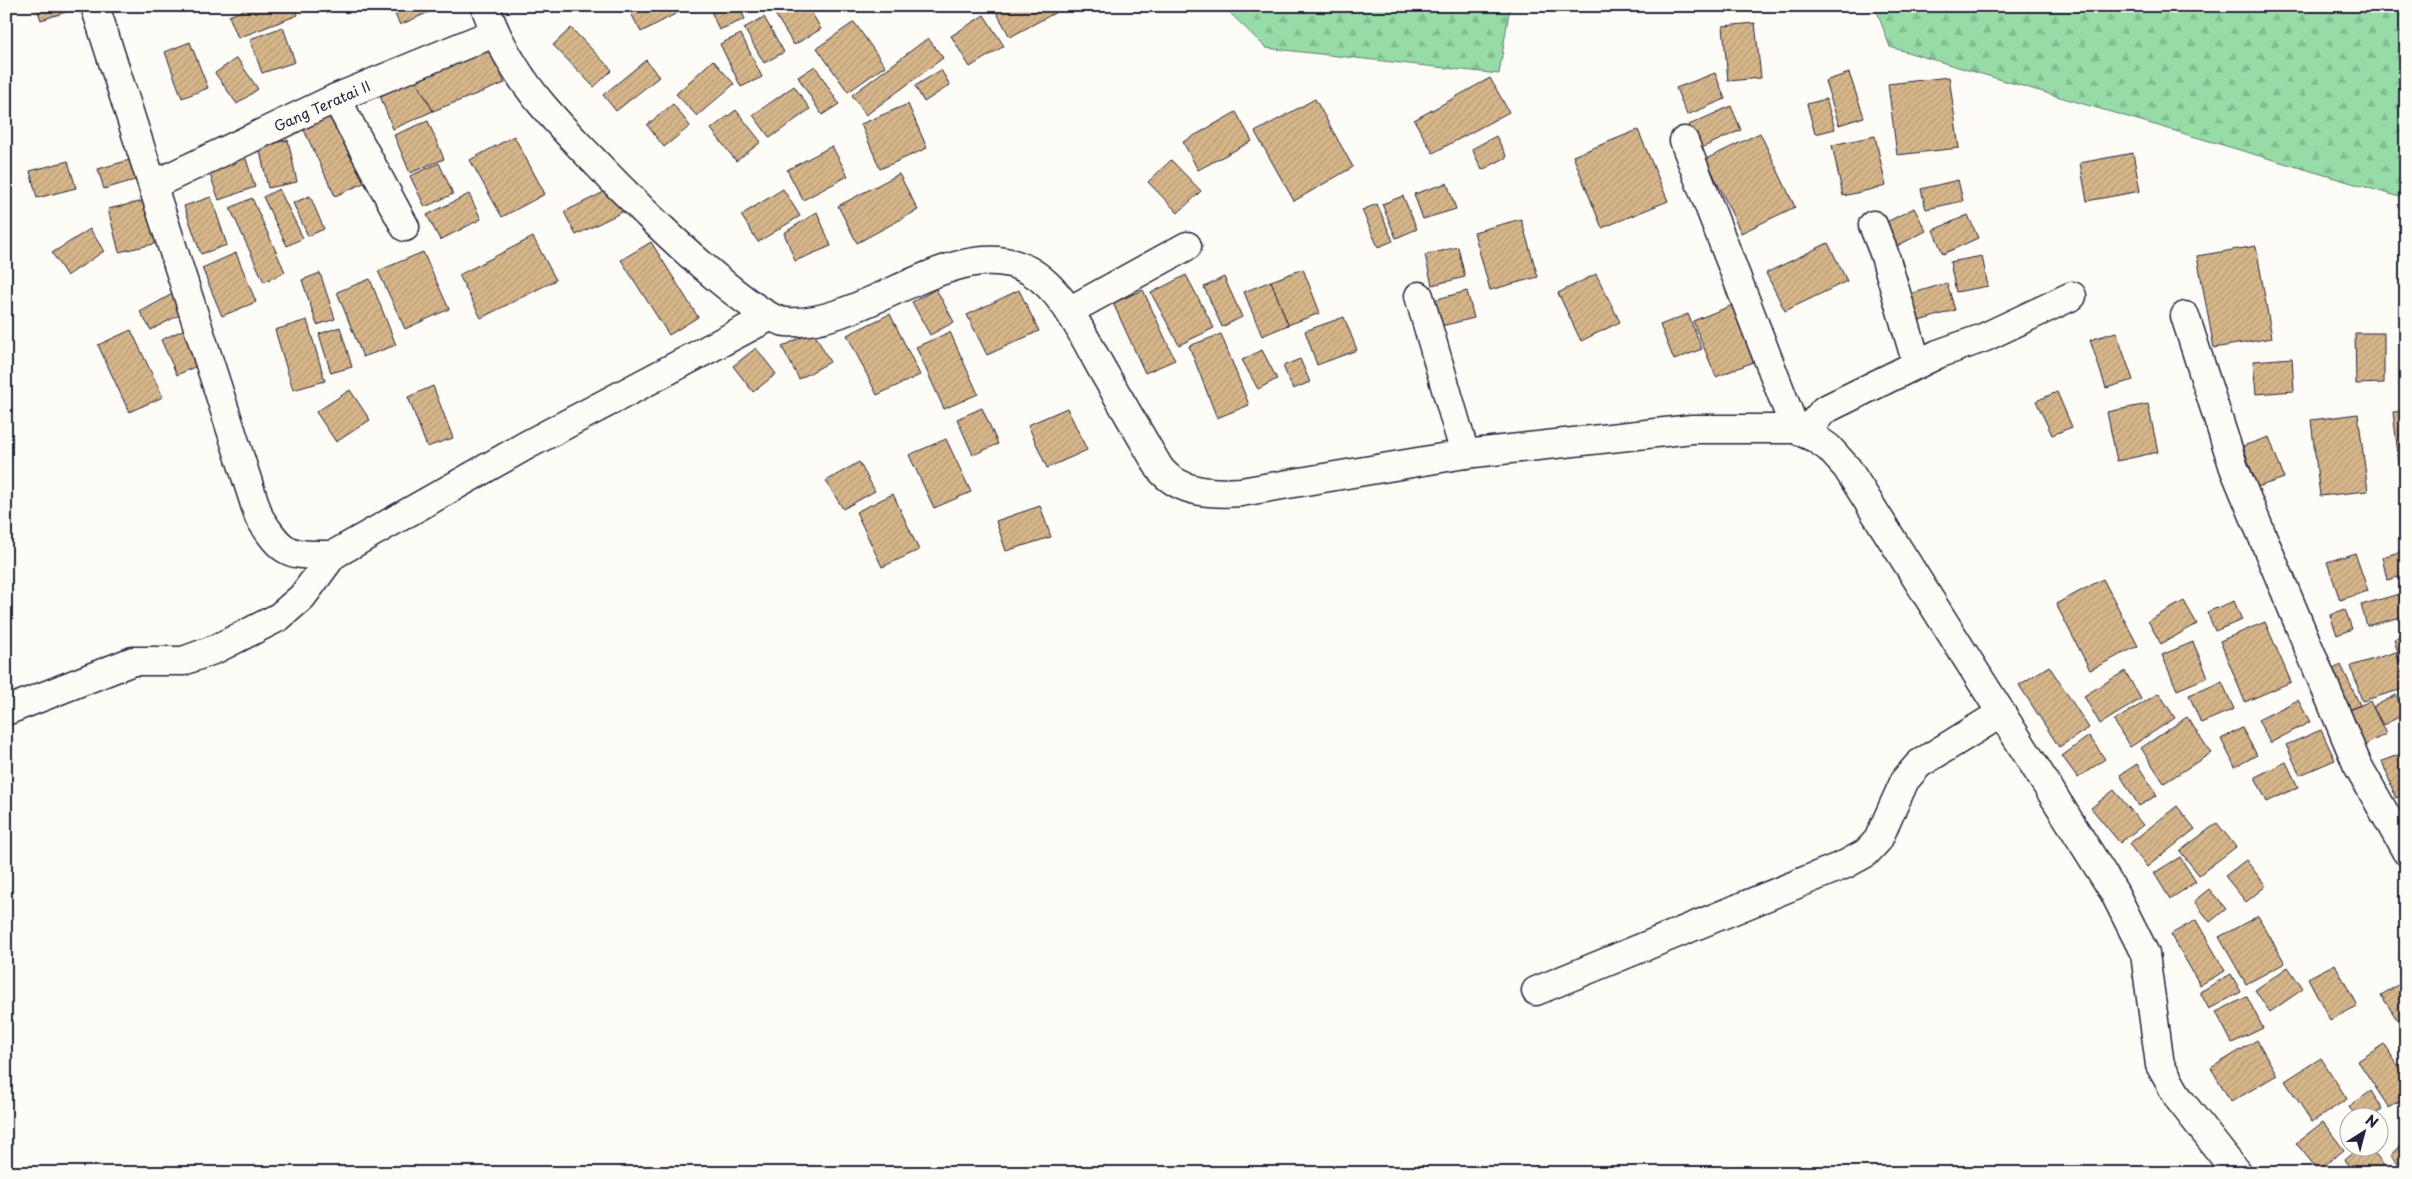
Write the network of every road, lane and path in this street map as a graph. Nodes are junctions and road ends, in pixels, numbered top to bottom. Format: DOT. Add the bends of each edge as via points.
graph roads {
  1 [pos="95,6"];
  2 [pos="485,6"];
  3 [pos="494,33"];
  4 [pos="336,98"];
  5 [pos="1684,141"];
  6 [pos="153,186"];
  7 [pos="1873,224"];
  8 [pos="405,227"];
  9 [pos="1187,246"];
  10 [pos="1419,296"];
  11 [pos="2072,296"];
  12 [pos="1069,311"];
  13 [pos="2185,316"];
  14 [pos="769,317"];
  15 [pos="1917,364"];
  16 [pos="1800,431"];
  17 [pos="1465,454"];
  18 [pos="333,555"];
  19 [pos="6,711"];
  20 [pos="2000,714"];
  21 [pos="2406,851"];
  22 [pos="1536,991"];
  23 [pos="2237,1173"];
  1 -- 6 [label="street"];
  2 -- 3 [label="street"];
  3 -- 4 [label="street, Gang Teratai II"];
  3 -- 14 [label="street" via="534,96 588,156 693,256"];
  4 -- 6 [label="street, Gang Teratai II"];
  4 -- 8 [label="street"];
  5 -- 16 [label="street"];
  6 -- 18 [label="street" via="259,517 275,543 286,550 301,555"];
  7 -- 15 [label="street"];
  9 -- 12 [label="street"];
  10 -- 17 [label="street"];
  11 -- 15 [label="street" via="1983,338"];
  12 -- 14 [label="street" via="1044,282 1027,270 1000,260 976,260 828,316 803,322 784,322"];
  12 -- 17 [label="street" via="1160,469 1166,477 1186,488 1220,494 1255,491"];
  13 -- 21 [label="street" via="2234,468 2357,764"];
  14 -- 18 [label="street" via="527,445"];
  15 -- 16 [label="street" via="1824,410"];
  16 -- 17 [label="street" via="1692,429"];
  16 -- 20 [label="street" via="1829,448 1847,468"];
  18 -- 19 [label="street" via="302,596 279,617 216,649 183,661 132,661"];
  20 -- 22 [label="street" via="1919,764 1905,780 1878,840 1866,853"];
  20 -- 23 [label="street" via="2114,892 2144,954 2160,1065 2179,1099"];
}
